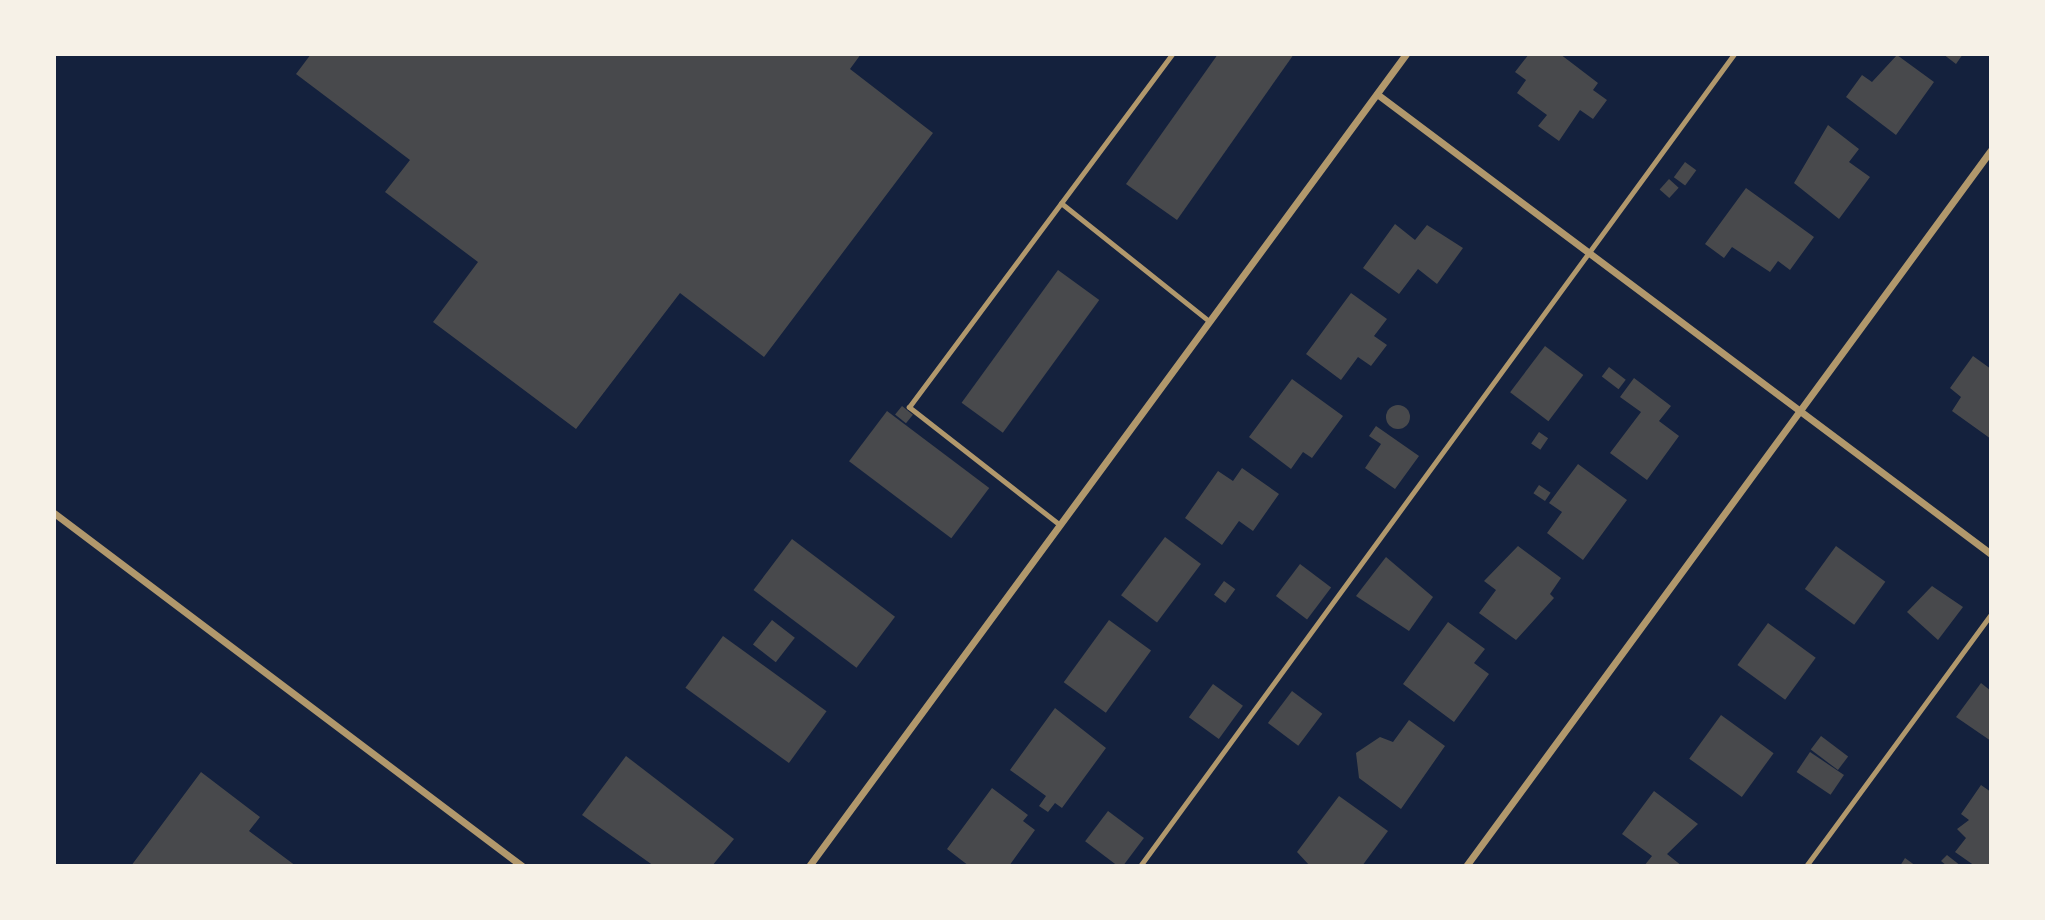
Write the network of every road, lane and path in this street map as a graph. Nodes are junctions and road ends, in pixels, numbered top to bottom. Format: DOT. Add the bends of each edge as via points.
graph roads {
  1 [pos="1172,54"];
  2 [pos="1406,54"];
  3 [pos="1734,54"];
  4 [pos="1377,94"];
  5 [pos="1991,150"];
  6 [pos="1061,202"];
  7 [pos="1591,253"];
  8 [pos="1209,321"];
  9 [pos="1798,408"];
  10 [pos="54,513"];
  11 [pos="1060,525"];
  12 [pos="1991,554"];
  13 [pos="1991,614"];
  14 [pos="522,866"];
  15 [pos="809,866"];
  16 [pos="1140,866"];
  17 [pos="1466,866"];
  18 [pos="1806,866"];
  1 -- 6 [label="lane"];
  2 -- 4 [label="street"];
  3 -- 7 [label="lane"];
  4 -- 7 [label="street"];
  4 -- 8 [label="street"];
  5 -- 9 [label="street"];
  6 -- 8 [label="lane"];
  6 -- 11 [label="lane" via="909,407"];
  7 -- 9 [label="street"];
  7 -- 16 [label="lane"];
  8 -- 11 [label="street"];
  9 -- 12 [label="street"];
  9 -- 17 [label="street"];
  10 -- 14 [label="street"];
  11 -- 15 [label="street"];
  13 -- 18 [label="lane"];
}
